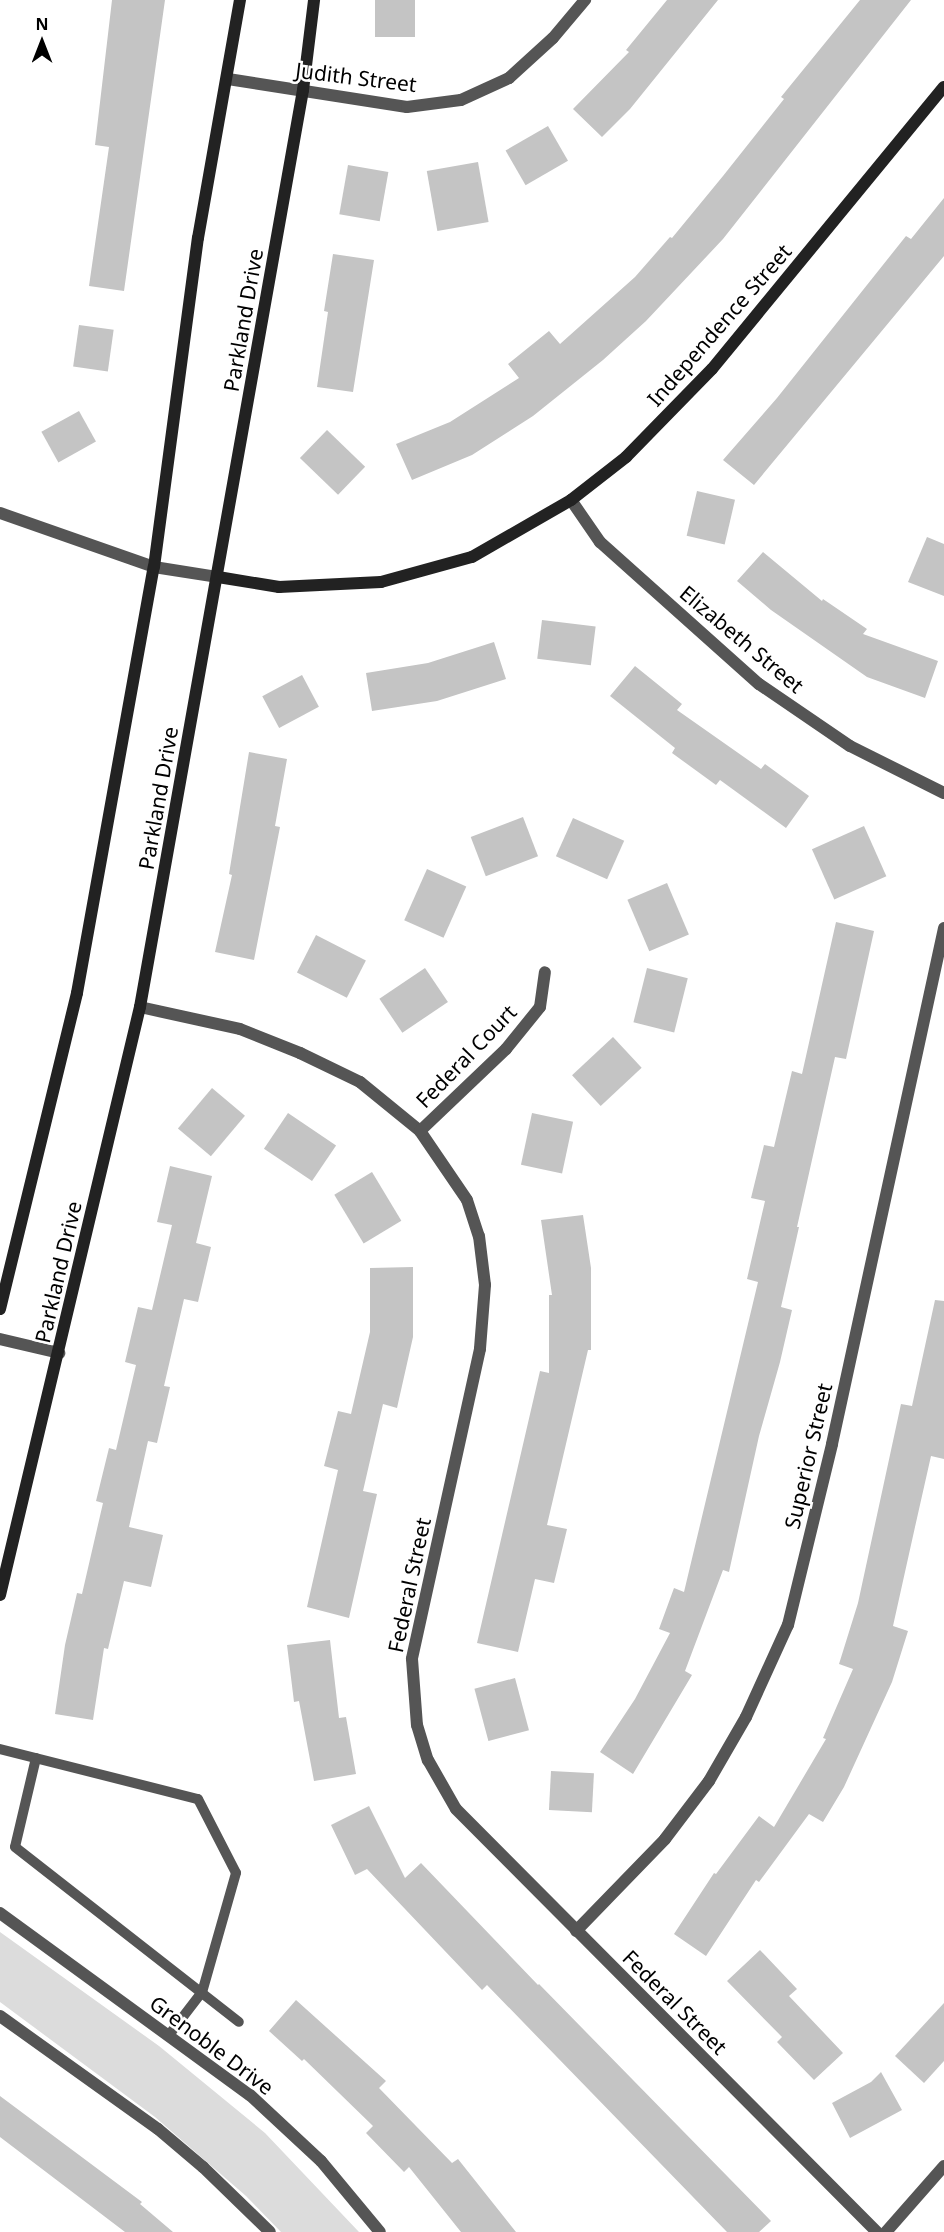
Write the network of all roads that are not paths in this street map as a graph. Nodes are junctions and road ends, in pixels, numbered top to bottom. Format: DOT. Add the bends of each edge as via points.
graph roads {
  1 [pos="240,0"];
  2 [pos="314,0"];
  3 [pos="585,0"];
  4 [pos="228,79"];
  5 [pos="944,87"];
  6 [pos="303,90"];
  7 [pos="571,500"];
  8 [pos="0,513"];
  9 [pos="154,567"];
  10 [pos="218,577"];
  11 [pos="944,793"];
  12 [pos="944,928"];
  13 [pos="545,972"];
  14 [pos="140,1007"];
  15 [pos="420,1131"];
  16 [pos="0,1309"];
  17 [pos="0,1339"];
  18 [pos="59,1353"];
  19 [pos="0,1595"];
  20 [pos="0,1749"];
  21 [pos="36,1758"];
  22 [pos="0,1912"];
  23 [pos="576,1931"];
  24 [pos="202,1992"];
  25 [pos="0,2016"];
  26 [pos="239,2022"];
  27 [pos="169,2035"];
  28 [pos="944,2166"];
  29 [pos="270,2232"];
  30 [pos="380,2232"];
  31 [pos="877,2232"];
  32 [pos="886,2232"];
  1 -- 4 [label="street"];
  2 -- 6 [label="street, Parkland Drive"];
  3 -- 6 [label="street, Judith Street" via="553,38 509,78 461,100 407,107"];
  4 -- 6 [label="street, Judith Street"];
  4 -- 9 [label="street" via="198,238"];
  5 -- 7 [label="street, Independence Street" via="712,369 626,457"];
  6 -- 10 [label="street, Parkland Drive"];
  7 -- 10 [label="street, Independence Street" via="472,557 381,582 279,587"];
  7 -- 11 [label="street, Elizabeth Street" via="600,542 759,684 850,746"];
  8 -- 9 [label="street, Independence Street"];
  9 -- 10 [label="street, Independence Street"];
  9 -- 16 [label="street" via="77,993"];
  10 -- 14 [label="street, Parkland Drive"];
  12 -- 23 [label="street, Superior Street" via="832,1444 788,1625 746,1717 709,1780 665,1839"];
  13 -- 15 [label="street, Federal Court" via="540,1007 506,1049"];
  14 -- 15 [label="street, Federal Street" via="240,1029 300,1053 360,1082"];
  14 -- 18 [label="street, Parkland Drive"];
  15 -- 23 [label="street, Federal Street" via="467,1200 479,1236 485,1285 480,1349 412,1659 417,1725 428,1760 456,1809"];
  17 -- 18 [label="street"];
  18 -- 19 [label="street, Parkland Drive"];
  20 -- 21 [label="lane"];
  21 -- 24 [label="lane" via="15,1847"];
  21 -- 24 [label="lane" via="198,1798 236,1873"];
  22 -- 27 [label="street, Grenoble Drive"];
  23 -- 31 [label="street, Federal Street"];
  24 -- 26 [label="lane"];
  24 -- 27 [label="lane"];
  25 -- 29 [label="street" via="158,2129"];
  27 -- 30 [label="street, Grenoble Drive" via="250,2095 313,2154"];
  28 -- 32 [label="street"];
}
